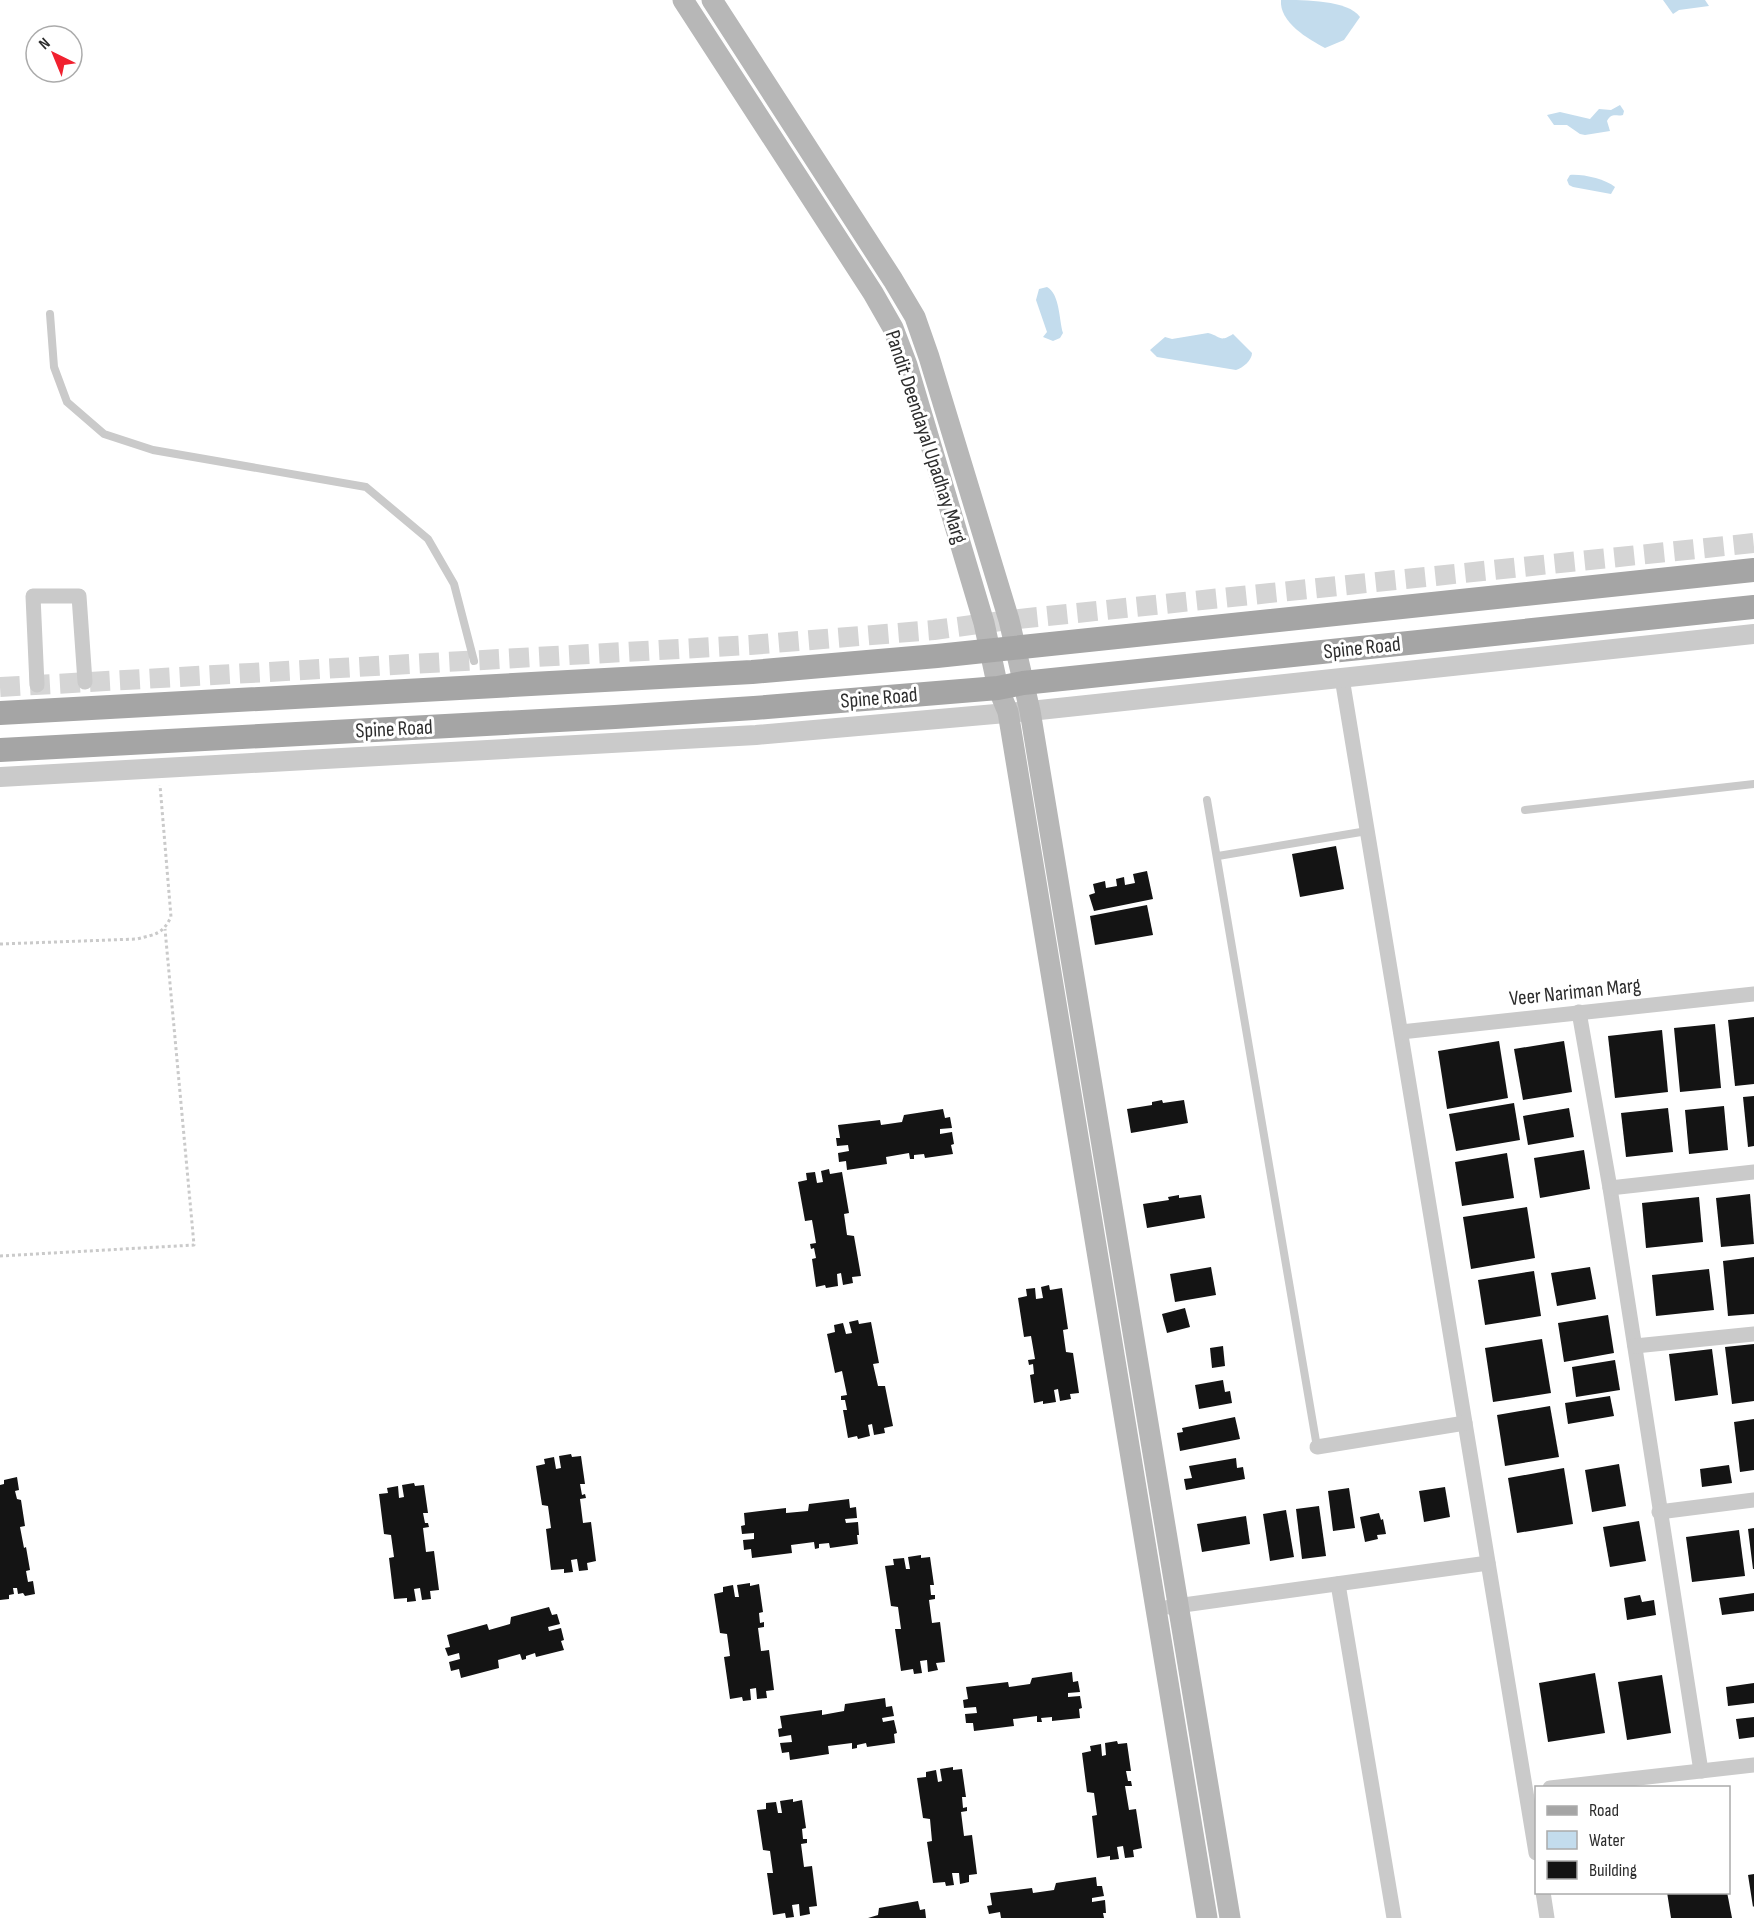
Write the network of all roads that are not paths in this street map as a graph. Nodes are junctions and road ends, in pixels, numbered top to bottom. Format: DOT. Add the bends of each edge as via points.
graph roads {
  1 [pos="683,0"];
  2 [pos="712,0"];
  3 [pos="50,314"];
  4 [pos="1754,570"];
  5 [pos="1754,607"];
  6 [pos="1754,634"];
  7 [pos="1015,648"];
  8 [pos="991,650"];
  9 [pos="474,661"];
  10 [pos="1342,678"];
  11 [pos="85,682"];
  12 [pos="1023,684"];
  13 [pos="37,685"];
  14 [pos="998,688"];
  15 [pos="1030,711"];
  16 [pos="1008,712"];
  17 [pos="0,713"];
  18 [pos="0,750"];
  19 [pos="0,777"];
  20 [pos="1754,784"];
  21 [pos="1207,800"];
  22 [pos="1525,810"];
  23 [pos="1368,831"];
  24 [pos="1218,856"];
  25 [pos="1754,994"];
  26 [pos="1579,1012"];
  27 [pos="1401,1032"];
  28 [pos="1754,1172"];
  29 [pos="1610,1188"];
  30 [pos="1754,1334"];
  31 [pos="1635,1346"];
  32 [pos="1465,1423"];
  33 [pos="1317,1447"];
  34 [pos="1754,1500"];
  35 [pos="1659,1512"];
  36 [pos="1488,1563"];
  37 [pos="1338,1584"];
  38 [pos="1178,1606"];
  39 [pos="1154,1609"];
  40 [pos="1754,1765"];
  41 [pos="1701,1771"];
  42 [pos="1568,1786"];
  43 [pos="1531,1790"];
  44 [pos="1535,1840"];
  45 [pos="1543,1894"];
  46 [pos="1206,1918"];
  47 [pos="1230,1918"];
  48 [pos="1394,1918"];
  49 [pos="1547,1918"];
  1 -- 8 [label="main road, Pandit Deendayal Upadhay Marg" via="893,328"];
  2 -- 7 [label="main road, Pandit Deendayal Upadhay Marg" via="915,317 1010,620"];
  3 -- 9 [label="lane" via="54,367 67,402 104,434 153,450 366,487 428,539 454,584"];
  4 -- 7 [label="main road, Spine Road"];
  5 -- 12 [label="main road, Spine Road"];
  6 -- 10 [label="street, Spine Road"];
  7 -- 8 [label="main road, Spine Road"];
  7 -- 12 [label="main road, Pandit Deendayal Upadhay Marg"];
  8 -- 14 [label="main road, Pandit Deendayal Upadhay Marg"];
  8 -- 17 [label="main road, Spine Road" via="729,673"];
  10 -- 15 [label="street, Spine Road"];
  10 -- 23 [label="street"];
  11 -- 13 [label="street" via="79,596 33,596"];
  12 -- 14 [label="main road, Spine Road"];
  12 -- 15 [label="main road, Pandit Deendayal Upadhay Marg"];
  14 -- 16 [label="main road, Pandit Deendayal Upadhay Marg"];
  14 -- 18 [label="main road, Spine Road" via="650,715"];
  15 -- 16 [label="street, Spine Road"];
  15 -- 38 [label="main road, Pandit Deendayal Upadhay Marg"];
  16 -- 19 [label="street, Spine Road" via="756,735"];
  16 -- 39 [label="main road, Pandit Deendayal Upadhay Marg"];
  20 -- 22 [label="lane"];
  21 -- 24 [label="lane"];
  23 -- 24 [label="lane"];
  23 -- 27 [label="street"];
  24 -- 33 [label="lane"];
  25 -- 26 [label="street, Veer Nariman Marg"];
  26 -- 27 [label="street, Veer Nariman Marg"];
  26 -- 29 [label="street"];
  27 -- 32 [label="street"];
  28 -- 29 [label="street"];
  29 -- 31 [label="street"];
  30 -- 31 [label="street"];
  31 -- 35 [label="street"];
  32 -- 33 [label="street"];
  32 -- 36 [label="street"];
  34 -- 35 [label="street"];
  35 -- 41 [label="street"];
  36 -- 37 [label="street"];
  36 -- 43 [label="street"];
  37 -- 38 [label="street"];
  37 -- 48 [label="street"];
  38 -- 39 [label="street"];
  38 -- 47 [label="main road, Pandit Deendayal Upadhay Marg"];
  39 -- 46 [label="main road, Pandit Deendayal Upadhay Marg"];
  40 -- 41 [label="street"];
  41 -- 42 [label="street"];
  43 -- 44 [label="street"];
  45 -- 49 [label="street"];
}
